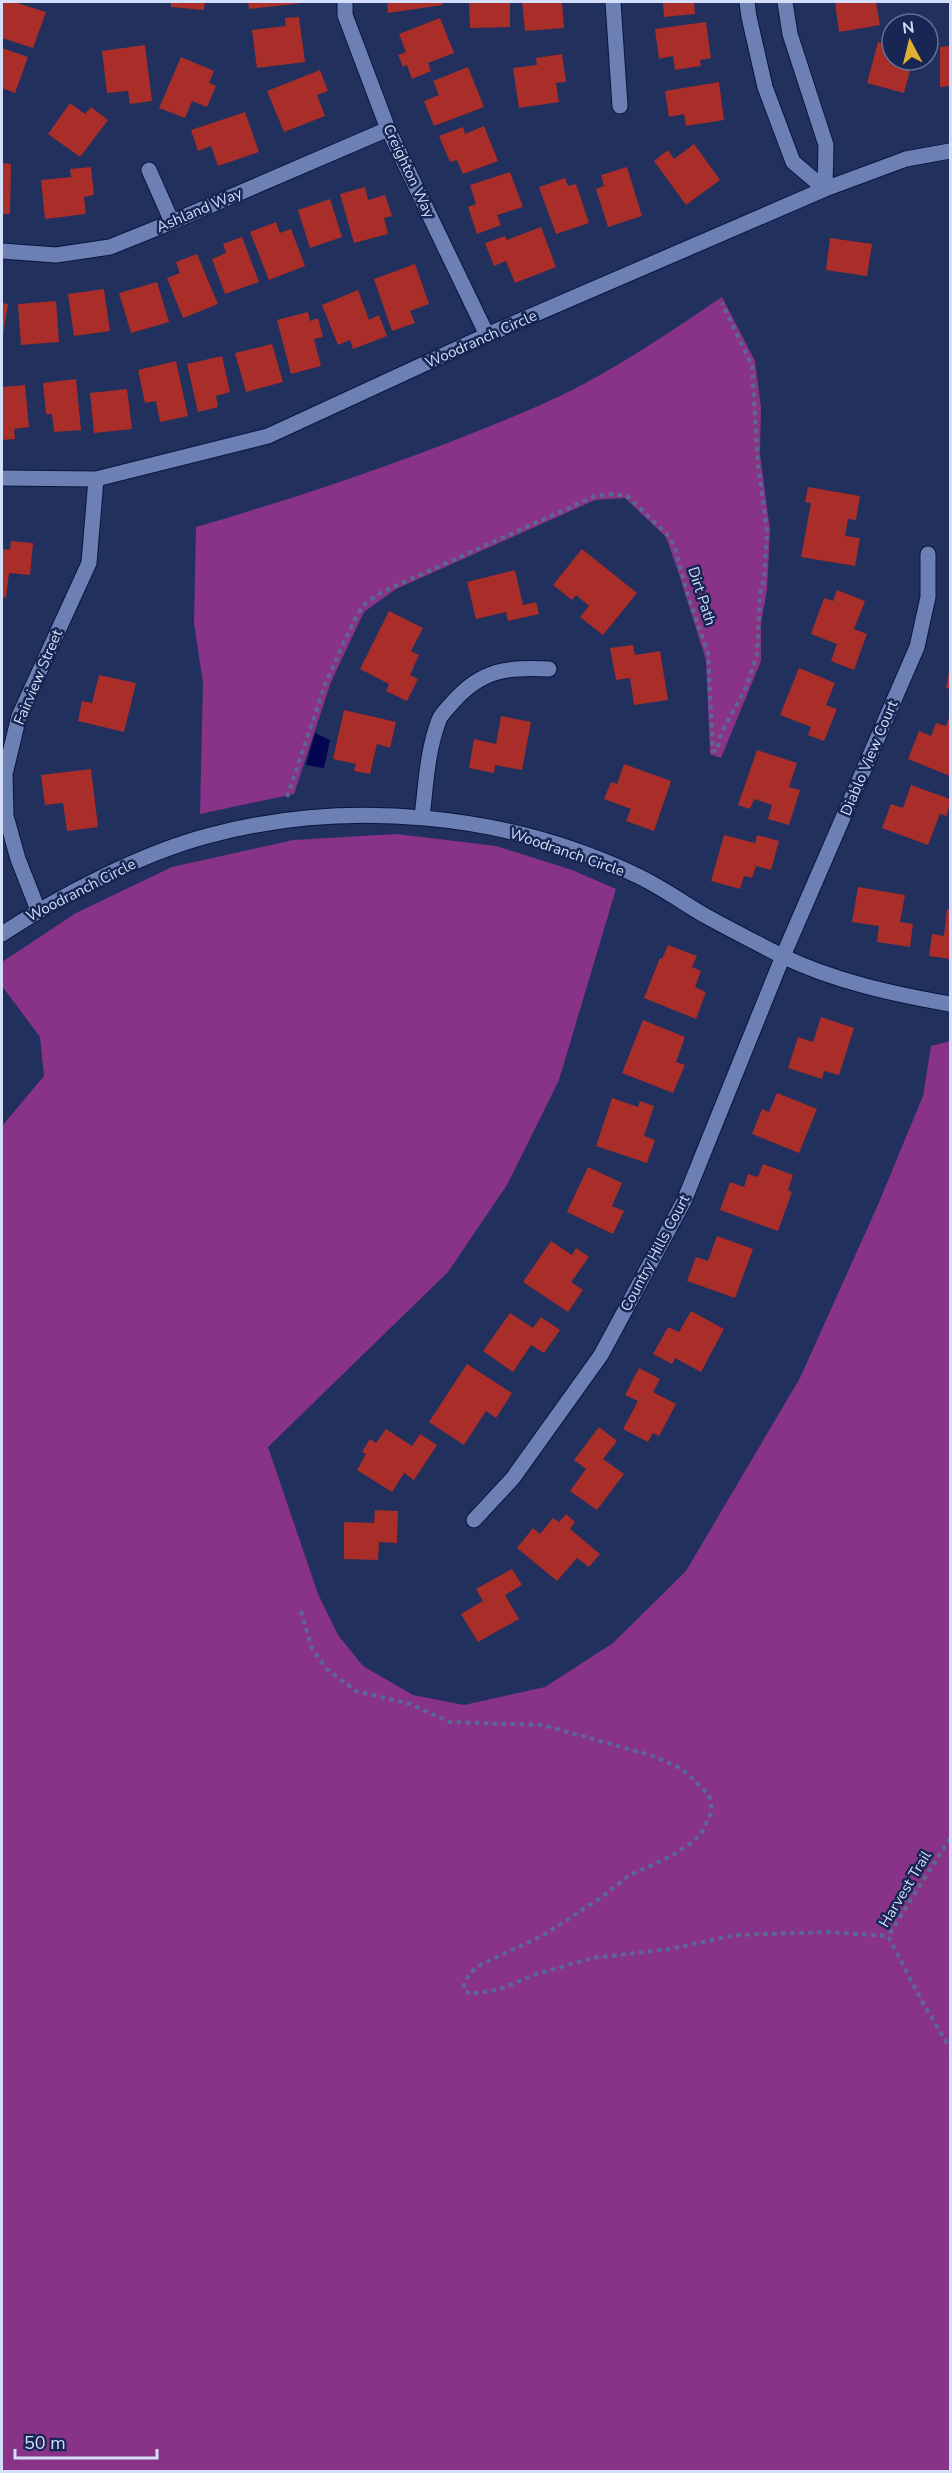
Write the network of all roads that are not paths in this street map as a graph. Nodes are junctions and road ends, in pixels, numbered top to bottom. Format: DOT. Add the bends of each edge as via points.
graph roads {
  1 [pos="345,2"];
  2 [pos="613,2"];
  3 [pos="747,2"];
  4 [pos="785,2"];
  5 [pos="620,106"];
  6 [pos="388,129"];
  7 [pos="951,151"];
  8 [pos="149,170"];
  9 [pos="825,189"];
  10 [pos="172,222"];
  11 [pos="2,251"];
  12 [pos="487,335"];
  13 [pos="2,478"];
  14 [pos="96,479"];
  15 [pos="928,554"];
  16 [pos="549,669"];
  17 [pos="422,817"];
  18 [pos="39,910"];
  19 [pos="2,934"];
  20 [pos="783,956"];
  21 [pos="951,1004"];
  22 [pos="474,1520"];
  1 -- 6 [label="street, Creighton Way" via="345,15"];
  2 -- 5 [label="street"];
  3 -- 9 [label="street" via="765,87 793,162"];
  4 -- 9 [label="street" via="790,34 826,146"];
  6 -- 10 [label="street, Ashland Way"];
  6 -- 12 [label="street, Creighton Way"];
  7 -- 9 [label="street, Woodranch Circle" via="906,159"];
  8 -- 10 [label="street"];
  9 -- 12 [label="street, Woodranch Circle"];
  10 -- 11 [label="street, Ashland Way" via="110,247 56,255"];
  12 -- 14 [label="street, Woodranch Circle" via="268,436"];
  13 -- 14 [label="street, Woodranch Circle"];
  14 -- 18 [label="street, Fairview Street" via="89,563 19,716 5,774 6,816"];
  15 -- 20 [label="street, Diablo View Court" via="928,597 917,647"];
  16 -- 17 [label="street" via="514,668 483,677 459,695 440,717 430,747"];
  17 -- 18 [label="street, Woodranch Circle" via="350,814 266,823 206,836 144,858"];
  17 -- 20 [label="street, Woodranch Circle" via="497,828 568,848 638,876"];
  18 -- 19 [label="street, Woodranch Circle"];
  20 -- 21 [label="street, Woodranch Circle" via="837,978"];
  20 -- 22 [label="street, Country Hills Court" via="684,1202 601,1355 513,1478"];
}
